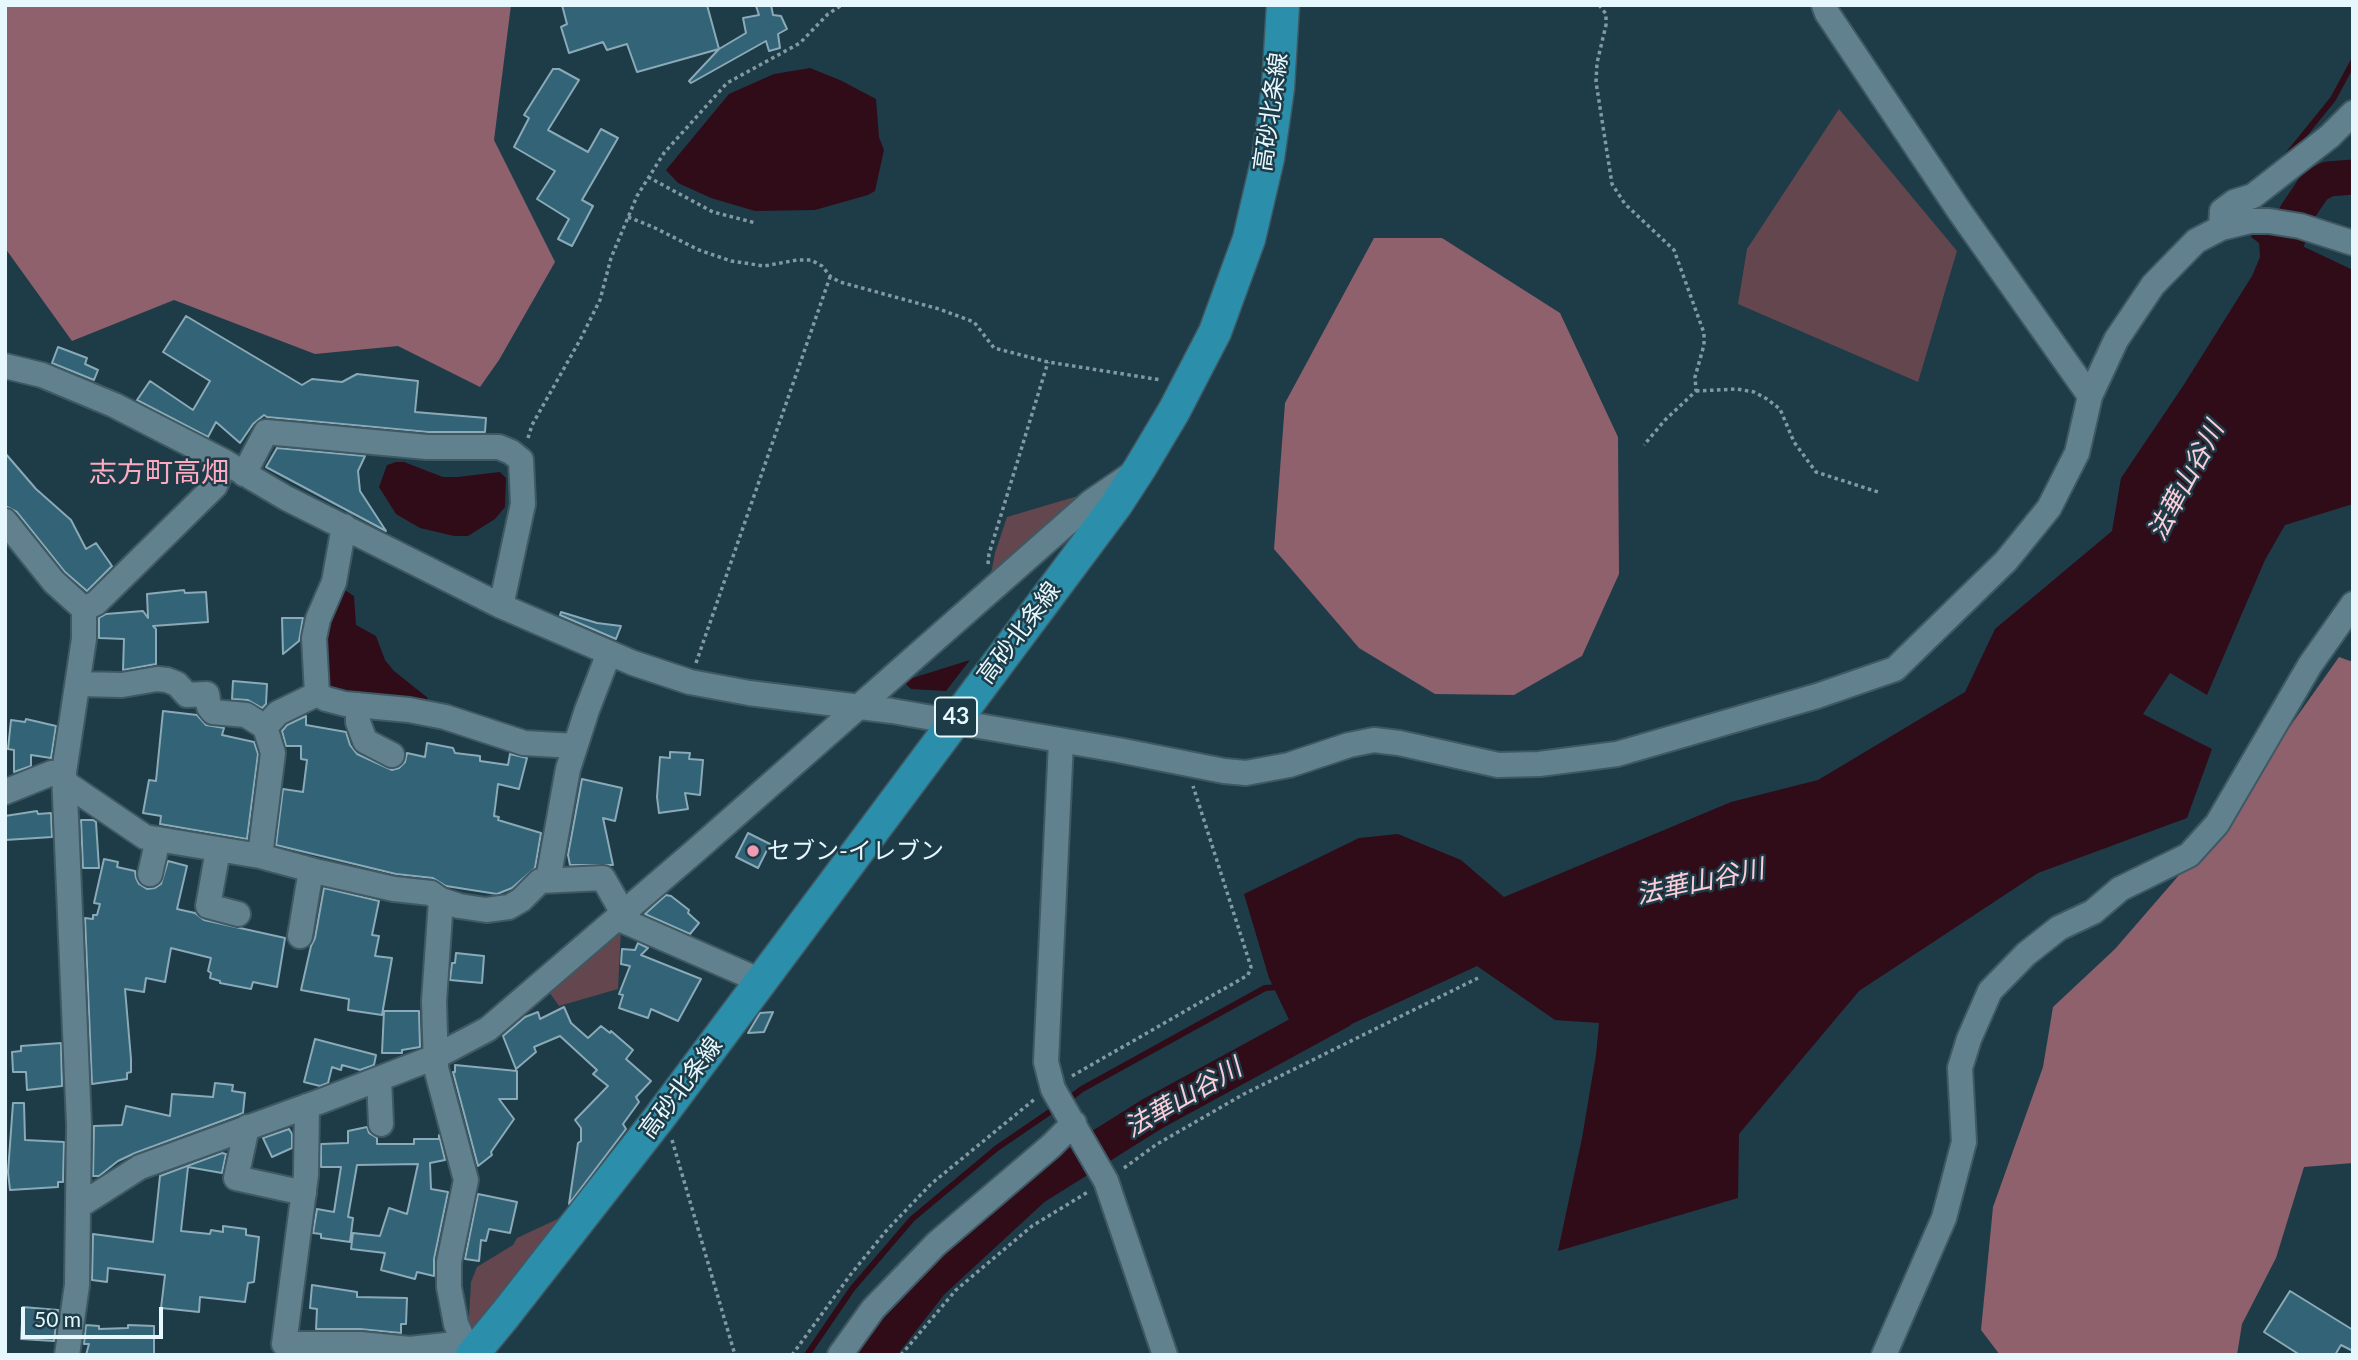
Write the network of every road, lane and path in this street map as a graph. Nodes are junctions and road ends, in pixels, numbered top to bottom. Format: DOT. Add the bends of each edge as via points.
graph roads {
  1 [pos="842,5"];
  2 [pos="1283,5"];
  3 [pos="1599,5"];
  4 [pos="1824,5"];
  5 [pos="2353,113"];
  6 [pos="649,177"];
  7 [pos="628,217"];
  8 [pos="756,223"];
  9 [pos="2221,228"];
  10 [pos="2353,243"];
  11 [pos="831,277"];
  12 [pos="1048,362"];
  13 [pos="5,366"];
  14 [pos="1187,385"];
  15 [pos="1696,391"];
  16 [pos="2090,396"];
  17 [pos="1644,445"];
  18 [pos="521,460"];
  19 [pos="235,468"];
  20 [pos="1140,468"];
  21 [pos="1878,492"];
  22 [pos="5,521"];
  23 [pos="344,526"];
  24 [pos="987,594"];
  25 [pos="2353,604"];
  26 [pos="501,606"];
  27 [pos="84,609"];
  28 [pos="609,653"];
  29 [pos="690,682"];
  30 [pos="79,684"];
  31 [pos="317,694"];
  32 [pos="358,705"];
  33 [pos="860,707"];
  34 [pos="953,722"];
  35 [pos="265,727"];
  36 [pos="1061,742"];
  37 [pos="575,746"];
  38 [pos="392,755"];
  39 [pos="64,777"];
  40 [pos="5,792"];
  41 [pos="158,839"];
  42 [pos="218,850"];
  43 [pos="260,856"];
  44 [pos="311,870"];
  45 [pos="150,874"];
  46 [pos="548,880"];
  47 [pos="441,900"];
  48 [pos="239,914"];
  49 [pos="620,916"];
  50 [pos="300,936"];
  51 [pos="1478,978"];
  52 [pos="761,981"];
  53 [pos="435,1057"];
  54 [pos="379,1079"];
  55 [pos="307,1106"];
  56 [pos="1071,1117"];
  57 [pos="659,1118"];
  58 [pos="381,1124"];
  59 [pos="247,1127"];
  60 [pos="1107,1181"];
  61 [pos="304,1193"];
  62 [pos="79,1206"];
  63 [pos="281,1350"];
  64 [pos="67,1355"];
  65 [pos="470,1355"];
  66 [pos="735,1355"];
  67 [pos="840,1355"];
  68 [pos="901,1355"];
  69 [pos="1165,1355"];
  70 [pos="1884,1355"];
  1 -- 6 [label="path" via="800,43 727,83 664,153"];
  2 -- 14 [label="main road, 高砂北条線 / 43" via="1268,158 1249,239 1215,332"];
  3 -- 15 [label="path" via="1606,14 1606,25 1596,82 1612,184 1625,204 1674,250 1685,275 1704,333"];
  4 -- 16 [label="street" via="1960,212"];
  5 -- 9 [label="street" via="2253,196 2222,211"];
  6 -- 7 [label="path"];
  6 -- 8 [label="path" via="713,212"];
  7 -- 11 [label="path" via="731,261 764,266 811,260"];
  7 -- 18 [label="path" via="600,300 532,425"];
  9 -- 10 [label="street" via="2269,221"];
  9 -- 16 [label="street" via="2196,241 2153,285 2116,340"];
  11 -- 12 [label="path" via="974,322 995,348"];
  11 -- 29 [label="path"];
  12 -- 14 [label="path"];
  12 -- 24 [label="path" via="989,554"];
  13 -- 19 [label="street" via="42,375 114,405"];
  14 -- 20 [label="main road, 高砂北条線 / 43"];
  15 -- 17 [label="path"];
  15 -- 21 [label="path" via="1737,389 1767,398 1780,409 1794,442 1816,472"];
  16 -- 36 [label="street" via="2077,453 2049,508 2006,561 1895,669 1851,684 1616,754 1539,764 1498,765 1374,740 1246,773"];
  18 -- 19 [label="street" via="499,447 427,447 266,432"];
  18 -- 26 [label="street" via="523,504"];
  19 -- 23 [label="street"];
  19 -- 27 [label="street" via="96,603"];
  20 -- 24 [label="street" via="1091,502"];
  20 -- 34 [label="main road, 高砂北条線 / 43"];
  22 -- 27 [label="street" via="54,582"];
  23 -- 26 [label="street"];
  23 -- 31 [label="street" via="334,582 314,638"];
  24 -- 33 [label="street"];
  25 -- 70 [label="street" via="2310,665 2217,824 2189,855 2120,889 2093,912 2059,928 1990,991 1960,1068 1964,1142 1944,1218"];
  26 -- 28 [label="street"];
  27 -- 30 [label="street"];
  28 -- 29 [label="street"];
  28 -- 37 [label="street"];
  29 -- 33 [label="street"];
  30 -- 35 [label="street" via="167,680 187,695 206,694 213,712 246,715"];
  30 -- 39 [label="street"];
  31 -- 32 [label="street"];
  31 -- 35 [label="street" via="278,713"];
  32 -- 37 [label="street" via="444,718 524,743"];
  32 -- 38 [label="street" via="358,722 366,741"];
  33 -- 34 [label="street"];
  33 -- 49 [label="street"];
  34 -- 36 [label="street"];
  34 -- 52 [label="main road, 高砂北条線 / 43"];
  35 -- 43 [label="street" via="273,752"];
  36 -- 56 [label="street" via="1045,1062 1053,1089"];
  37 -- 46 [label="street"];
  39 -- 40 [label="street" via="52,774"];
  39 -- 41 [label="street" via="145,836"];
  39 -- 62 [label="street"];
  41 -- 42 [label="street"];
  41 -- 45 [label="street"];
  42 -- 43 [label="street"];
  42 -- 48 [label="street" via="208,906"];
  43 -- 44 [label="street"];
  44 -- 47 [label="street" via="431,892"];
  44 -- 50 [label="street"];
  46 -- 47 [label="street" via="540,881 509,907 486,910"];
  46 -- 49 [label="street" via="603,878"];
  47 -- 53 [label="street"];
  49 -- 52 [label="street"];
  49 -- 53 [label="street" via="488,1029"];
  51 -- 60 [label="path" via="1244,1094 1157,1144"];
  52 -- 57 [label="main road, 高砂北条線 / 43"];
  53 -- 54 [label="street"];
  53 -- 65 [label="street" via="466,1180 449,1262 449,1287 456,1324"];
  54 -- 55 [label="street"];
  54 -- 58 [label="street"];
  55 -- 59 [label="street"];
  55 -- 61 [label="street"];
  56 -- 60 [label="street"];
  56 -- 67 [label="street" via="1051,1146 936,1244 873,1309"];
  57 -- 65 [label="main road, 高砂北条線 / 43"];
  57 -- 66 [label="path" via="670,1133"];
  59 -- 61 [label="street" via="236,1178"];
  59 -- 62 [label="street" via="140,1167"];
  60 -- 68 [label="path" via="1032,1226 956,1290"];
  60 -- 69 [label="street"];
  61 -- 63 [label="street"];
  62 -- 64 [label="street" via="77,1285"];
  63 -- 65 [label="street" via="455,1344"];
}
